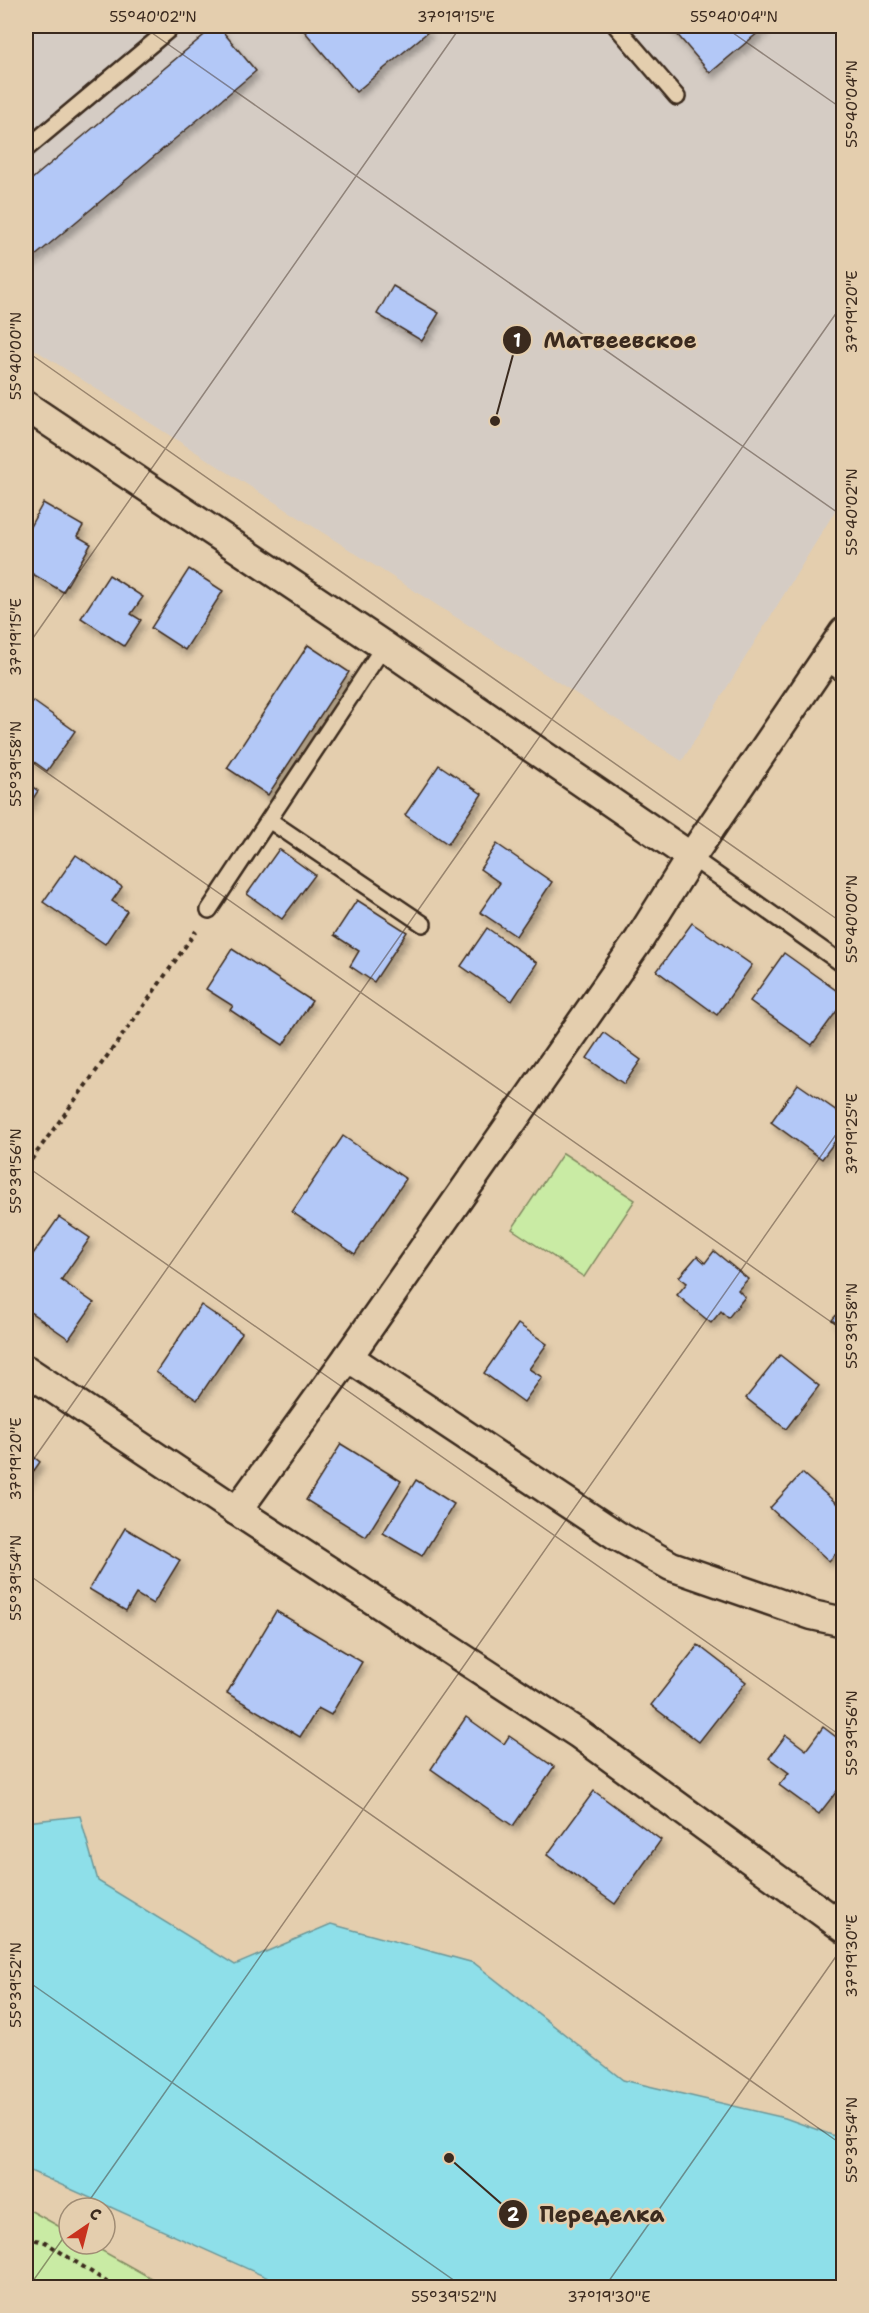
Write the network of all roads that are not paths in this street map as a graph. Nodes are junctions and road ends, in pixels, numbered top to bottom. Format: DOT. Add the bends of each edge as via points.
graph roads {
  1 [pos="173,26"];
  2 [pos="616,26"];
  3 [pos="676,97"];
  4 [pos="26,149"];
  5 [pos="26,406"];
  6 [pos="843,632"];
  7 [pos="384,646"];
  8 [pos="834,668"];
  9 [pos="269,820"];
  10 [pos="691,856"];
  11 [pos="209,910"];
  12 [pos="423,924"];
  13 [pos="843,965"];
  14 [pos="348,1357"];
  15 [pos="26,1370"];
  16 [pos="237,1511"];
  17 [pos="843,1622"];
  18 [pos="843,1928"];
  1 -- 4 [label="lane"];
  2 -- 3 [label="lane"];
  5 -- 7 [label="street"];
  6 -- 8 [label="street"];
  7 -- 9 [label="lane"];
  7 -- 10 [label="street"];
  8 -- 10 [label="street"];
  9 -- 11 [label="lane"];
  9 -- 12 [label="lane"];
  10 -- 13 [label="lane"];
  10 -- 14 [label="street" via="639,940"];
  14 -- 16 [label="street"];
  14 -- 17 [label="street" via="616,1535 671,1566 812,1616"];
  15 -- 16 [label="street"];
  16 -- 18 [label="street" via="579,1734"];
}
